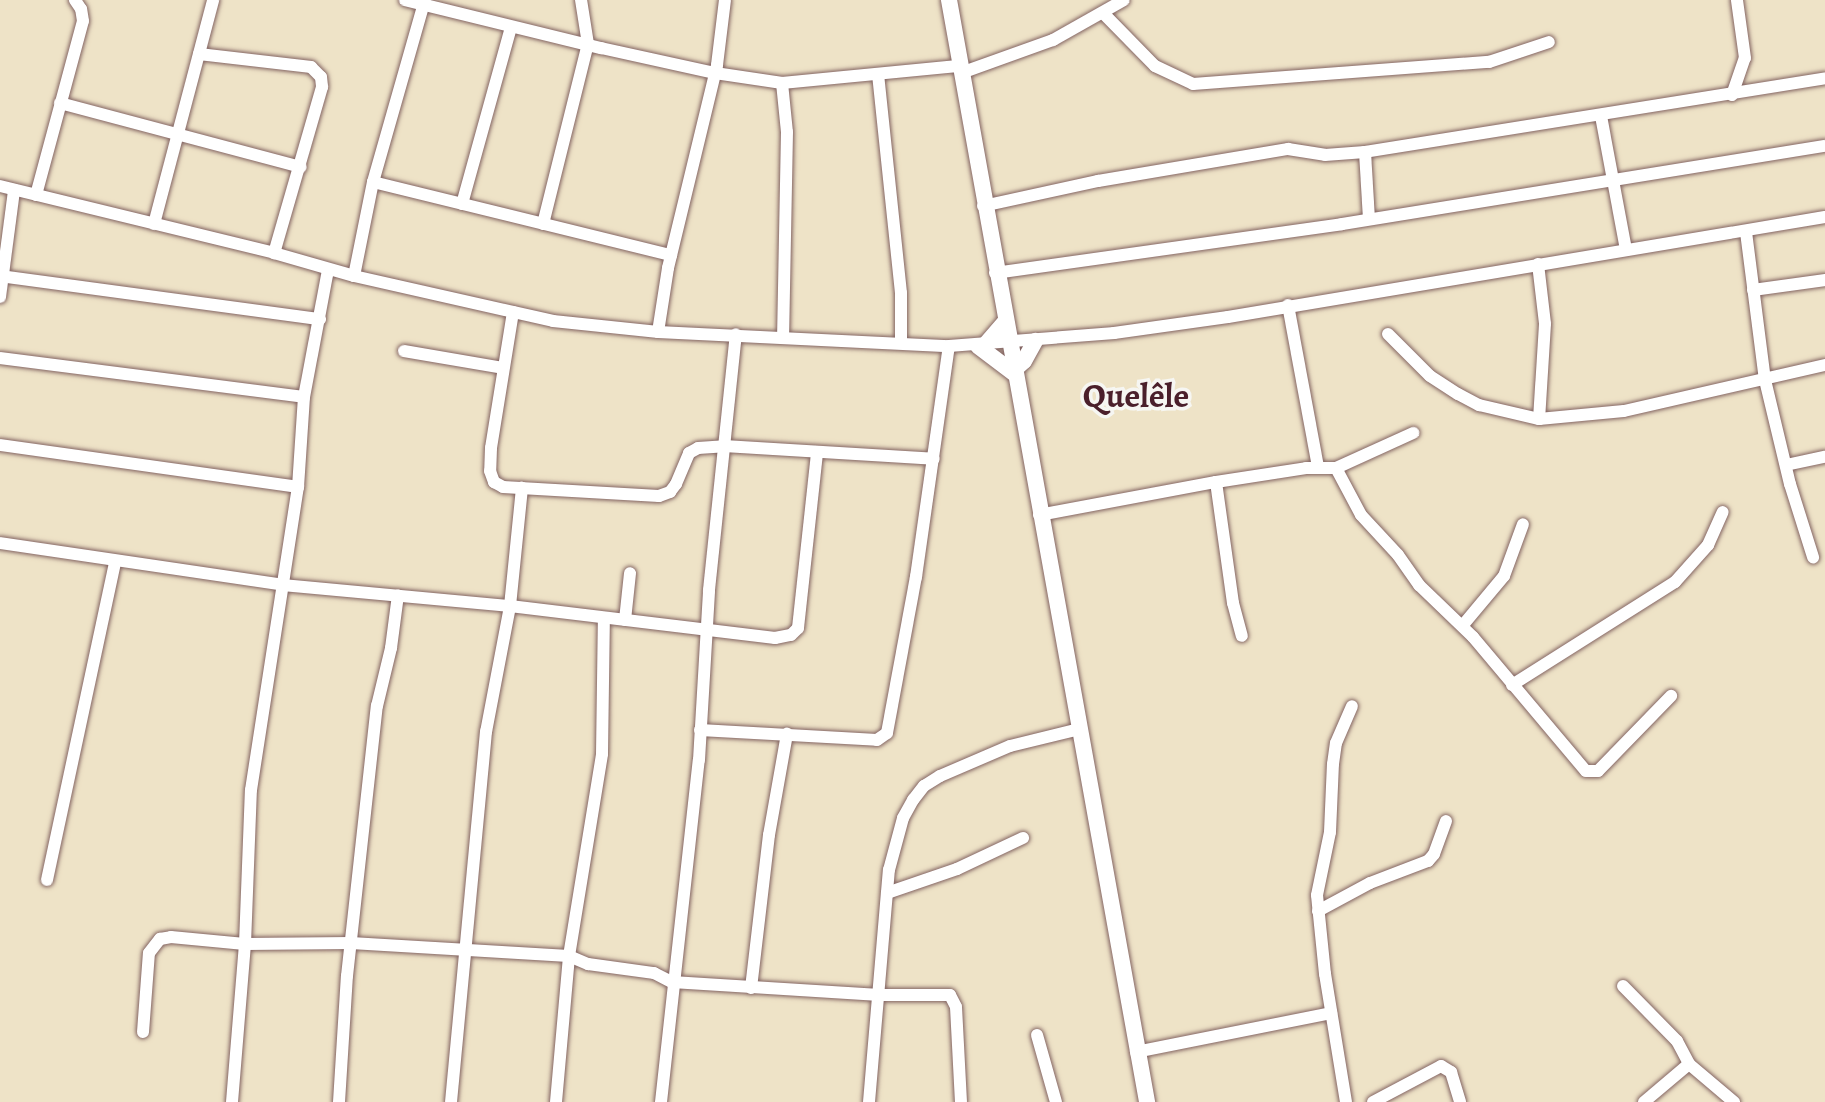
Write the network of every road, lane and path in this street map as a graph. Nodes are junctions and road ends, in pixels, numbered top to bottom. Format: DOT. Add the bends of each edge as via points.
graph roads {
  1 [pos="75,0"];
  2 [pos="213,0"];
  3 [pos="405,0"];
  4 [pos="581,0"];
  5 [pos="725,0"];
  6 [pos="949,0"];
  7 [pos="1124,0"];
  8 [pos="1737,0"];
  9 [pos="424,3"];
  10 [pos="1104,14"];
  11 [pos="511,27"];
  12 [pos="1549,42"];
  13 [pos="588,44"];
  14 [pos="199,54"];
  15 [pos="961,70"];
  16 [pos="715,73"];
  17 [pos="878,74"];
  18 [pos="1825,78"];
  19 [pos="782,83"];
  20 [pos="1732,95"];
  21 [pos="60,103"];
  22 [pos="1601,116"];
  23 [pos="178,134"];
  24 [pos="1825,146"];
  25 [pos="1365,152"];
  26 [pos="301,167"];
  27 [pos="1614,180"];
  28 [pos="373,182"];
  29 [pos="0,186"];
  30 [pos="14,190"];
  31 [pos="36,195"];
  32 [pos="462,204"];
  33 [pos="983,206"];
  34 [pos="1825,217"];
  35 [pos="1369,219"];
  36 [pos="154,224"];
  37 [pos="543,224"];
  38 [pos="1746,232"];
  39 [pos="1626,250"];
  40 [pos="274,253"];
  41 [pos="671,255"];
  42 [pos="1538,264"];
  43 [pos="328,270"];
  44 [pos="995,273"];
  45 [pos="2,276"];
  46 [pos="354,276"];
  47 [pos="1825,280"];
  48 [pos="1753,290"];
  49 [pos="0,297"];
  50 [pos="1288,305"];
  51 [pos="513,312"];
  52 [pos="320,319"];
  53 [pos="1005,319"];
  54 [pos="658,332"];
  55 [pos="736,334"];
  56 [pos="1388,334"];
  57 [pos="783,336"];
  58 [pos="1033,341"];
  59 [pos="901,343"];
  60 [pos="1010,343"];
  61 [pos="981,345"];
  62 [pos="949,346"];
  63 [pos="404,351"];
  64 [pos="0,358"];
  65 [pos="1825,365"];
  66 [pos="503,368"];
  67 [pos="1015,372"];
  68 [pos="1765,380"];
  69 [pos="304,397"];
  70 [pos="1539,419"];
  71 [pos="1413,433"];
  72 [pos="0,445"];
  73 [pos="724,446"];
  74 [pos="817,452"];
  75 [pos="1825,457"];
  76 [pos="934,459"];
  77 [pos="1786,465"];
  78 [pos="1318,467"];
  79 [pos="1336,468"];
  80 [pos="1216,482"];
  81 [pos="298,487"];
  82 [pos="522,488"];
  83 [pos="1723,512"];
  84 [pos="1039,515"];
  85 [pos="1523,524"];
  86 [pos="0,543"];
  87 [pos="1813,557"];
  88 [pos="115,563"];
  89 [pos="630,573"];
  90 [pos="283,585"];
  91 [pos="398,595"];
  92 [pos="510,606"];
  93 [pos="604,618"];
  94 [pos="625,620"];
  95 [pos="1463,625"];
  96 [pos="707,629"];
  97 [pos="1242,636"];
  98 [pos="1512,685"];
  99 [pos="1671,696"];
  100 [pos="1352,706"];
  101 [pos="1080,729"];
  102 [pos="700,730"];
  103 [pos="787,734"];
  104 [pos="1446,821"];
  105 [pos="1023,838"];
  106 [pos="47,880"];
  107 [pos="887,893"];
  108 [pos="1318,911"];
  109 [pos="351,943"];
  110 [pos="245,944"];
  111 [pos="467,949"];
  112 [pos="569,956"];
  113 [pos="672,982"];
  114 [pos="1623,986"];
  115 [pos="751,988"];
  116 [pos="876,995"];
  117 [pos="1331,1013"];
  118 [pos="143,1032"];
  119 [pos="1037,1035"];
  120 [pos="1136,1052"];
  121 [pos="1689,1064"];
  122 [pos="232,1102"];
  123 [pos="339,1102"];
  124 [pos="451,1102"];
  125 [pos="556,1102"];
  126 [pos="661,1102"];
  127 [pos="869,1102"];
  128 [pos="961,1102"];
  129 [pos="1056,1102"];
  130 [pos="1147,1102"];
  131 [pos="1346,1102"];
  132 [pos="1373,1102"];
  133 [pos="1460,1102"];
  134 [pos="1644,1102"];
  135 [pos="1734,1102"];
  1 -- 21 [label="street" via="83,21"];
  2 -- 14 [label="street"];
  3 -- 9 [label="street"];
  4 -- 13 [label="street"];
  5 -- 16 [label="street"];
  6 -- 15 [label="main road"];
  7 -- 10 [label="street"];
  8 -- 20 [label="street" via="1745,58"];
  9 -- 11 [label="street"];
  9 -- 28 [label="street"];
  10 -- 12 [label="street" via="1155,66 1193,84 1489,62"];
  10 -- 15 [label="street" via="1022,54"];
  11 -- 13 [label="street"];
  11 -- 32 [label="street"];
  13 -- 16 [label="street"];
  13 -- 37 [label="street"];
  14 -- 23 [label="street"];
  14 -- 26 [label="street" via="300,64 321,77"];
  15 -- 17 [label="street"];
  15 -- 33 [label="main road"];
  16 -- 19 [label="street"];
  16 -- 41 [label="street"];
  17 -- 19 [label="street"];
  17 -- 59 [label="street" via="900,281"];
  18 -- 20 [label="street"];
  19 -- 57 [label="street" via="787,132"];
  20 -- 22 [label="street"];
  21 -- 23 [label="street"];
  21 -- 31 [label="street"];
  22 -- 25 [label="street"];
  22 -- 27 [label="street"];
  23 -- 26 [label="street"];
  23 -- 36 [label="street"];
  24 -- 27 [label="street"];
  25 -- 33 [label="street" via="1325,155 1288,149"];
  25 -- 35 [label="street"];
  26 -- 40 [label="street"];
  27 -- 35 [label="street"];
  27 -- 39 [label="street"];
  28 -- 32 [label="street"];
  28 -- 46 [label="street"];
  29 -- 30 [label="street"];
  30 -- 31 [label="street"];
  30 -- 45 [label="street"];
  31 -- 36 [label="street"];
  32 -- 37 [label="street"];
  33 -- 44 [label="main road"];
  34 -- 38 [label="street"];
  35 -- 44 [label="street"];
  36 -- 40 [label="street"];
  37 -- 41 [label="street"];
  38 -- 39 [label="street"];
  38 -- 48 [label="street"];
  39 -- 42 [label="street"];
  40 -- 43 [label="street"];
  41 -- 54 [label="street"];
  42 -- 50 [label="street"];
  42 -- 70 [label="street" via="1545,324"];
  43 -- 46 [label="street"];
  43 -- 52 [label="street"];
  44 -- 53 [label="main road"];
  45 -- 49 [label="street"];
  45 -- 52 [label="street"];
  46 -- 51 [label="street"];
  47 -- 48 [label="street"];
  48 -- 68 [label="street"];
  50 -- 58 [label="street"];
  50 -- 78 [label="street"];
  51 -- 54 [label="street"];
  51 -- 66 [label="street"];
  52 -- 69 [label="street"];
  53 -- 58 [label="main road"];
  53 -- 60 [label="main road"];
  53 -- 61 [label="main road"];
  54 -- 55 [label="street"];
  55 -- 57 [label="street"];
  55 -- 73 [label="street"];
  56 -- 70 [label="street" via="1430,376 1458,394 1479,405"];
  57 -- 59 [label="street"];
  58 -- 60 [label="street"];
  58 -- 67 [label="main road"];
  59 -- 62 [label="street"];
  60 -- 61 [label="street"];
  60 -- 67 [label="main road"];
  61 -- 62 [label="street"];
  61 -- 67 [label="main road"];
  62 -- 76 [label="street"];
  63 -- 66 [label="street"];
  64 -- 69 [label="street"];
  65 -- 68 [label="street"];
  66 -- 82 [label="street" via="490,471 503,487"];
  67 -- 84 [label="main road"];
  68 -- 70 [label="street" via="1603,415"];
  68 -- 77 [label="street"];
  69 -- 81 [label="street"];
  71 -- 79 [label="street"];
  72 -- 81 [label="street"];
  73 -- 74 [label="street"];
  73 -- 82 [label="street" via="689,453 676,484 659,496"];
  73 -- 96 [label="street"];
  74 -- 76 [label="street"];
  74 -- 96 [label="street" via="798,628 775,638"];
  75 -- 77 [label="street"];
  76 -- 103 [label="street" via="887,733 877,740"];
  77 -- 87 [label="street"];
  78 -- 79 [label="street"];
  78 -- 80 [label="street"];
  79 -- 95 [label="street" via="1361,515 1419,585"];
  80 -- 84 [label="street"];
  80 -- 97 [label="street"];
  81 -- 90 [label="street"];
  82 -- 92 [label="street"];
  83 -- 98 [label="street" via="1708,545 1675,582"];
  84 -- 101 [label="main road"];
  85 -- 95 [label="street" via="1504,576"];
  86 -- 88 [label="street"];
  88 -- 90 [label="street"];
  88 -- 106 [label="street"];
  89 -- 94 [label="street"];
  90 -- 91 [label="street"];
  90 -- 110 [label="street" via="251,790"];
  91 -- 92 [label="street"];
  91 -- 109 [label="street" via="377,706"];
  92 -- 93 [label="street"];
  92 -- 111 [label="street" via="486,732"];
  93 -- 94 [label="street"];
  93 -- 112 [label="street" via="602,754"];
  94 -- 96 [label="street"];
  95 -- 98 [label="street"];
  96 -- 102 [label="street"];
  98 -- 99 [label="street" via="1590,773 1598,771"];
  100 -- 108 [label="street" via="1336,743"];
  101 -- 107 [label="street" via="1010,746 924,786 903,818"];
  101 -- 120 [label="main road"];
  102 -- 103 [label="street"];
  102 -- 113 [label="street"];
  103 -- 115 [label="street"];
  104 -- 108 [label="street" via="1428,861"];
  105 -- 107 [label="street"];
  107 -- 116 [label="street"];
  108 -- 117 [label="street"];
  109 -- 110 [label="street"];
  109 -- 111 [label="street"];
  109 -- 123 [label="street"];
  110 -- 118 [label="street" via="171,937 153,945"];
  110 -- 122 [label="street"];
  111 -- 112 [label="street"];
  111 -- 124 [label="street"];
  112 -- 113 [label="street" via="588,964 654,973"];
  112 -- 125 [label="street"];
  113 -- 115 [label="street"];
  113 -- 126 [label="street"];
  114 -- 121 [label="street" via="1677,1041"];
  115 -- 116 [label="street"];
  116 -- 127 [label="street"];
  116 -- 128 [label="street" via="942,993 954,999"];
  117 -- 120 [label="street"];
  117 -- 131 [label="street"];
  119 -- 129 [label="street"];
  120 -- 130 [label="main road"];
  121 -- 134 [label="street"];
  121 -- 135 [label="street"];
  132 -- 133 [label="street" via="1441,1066 1451,1072"];
}
